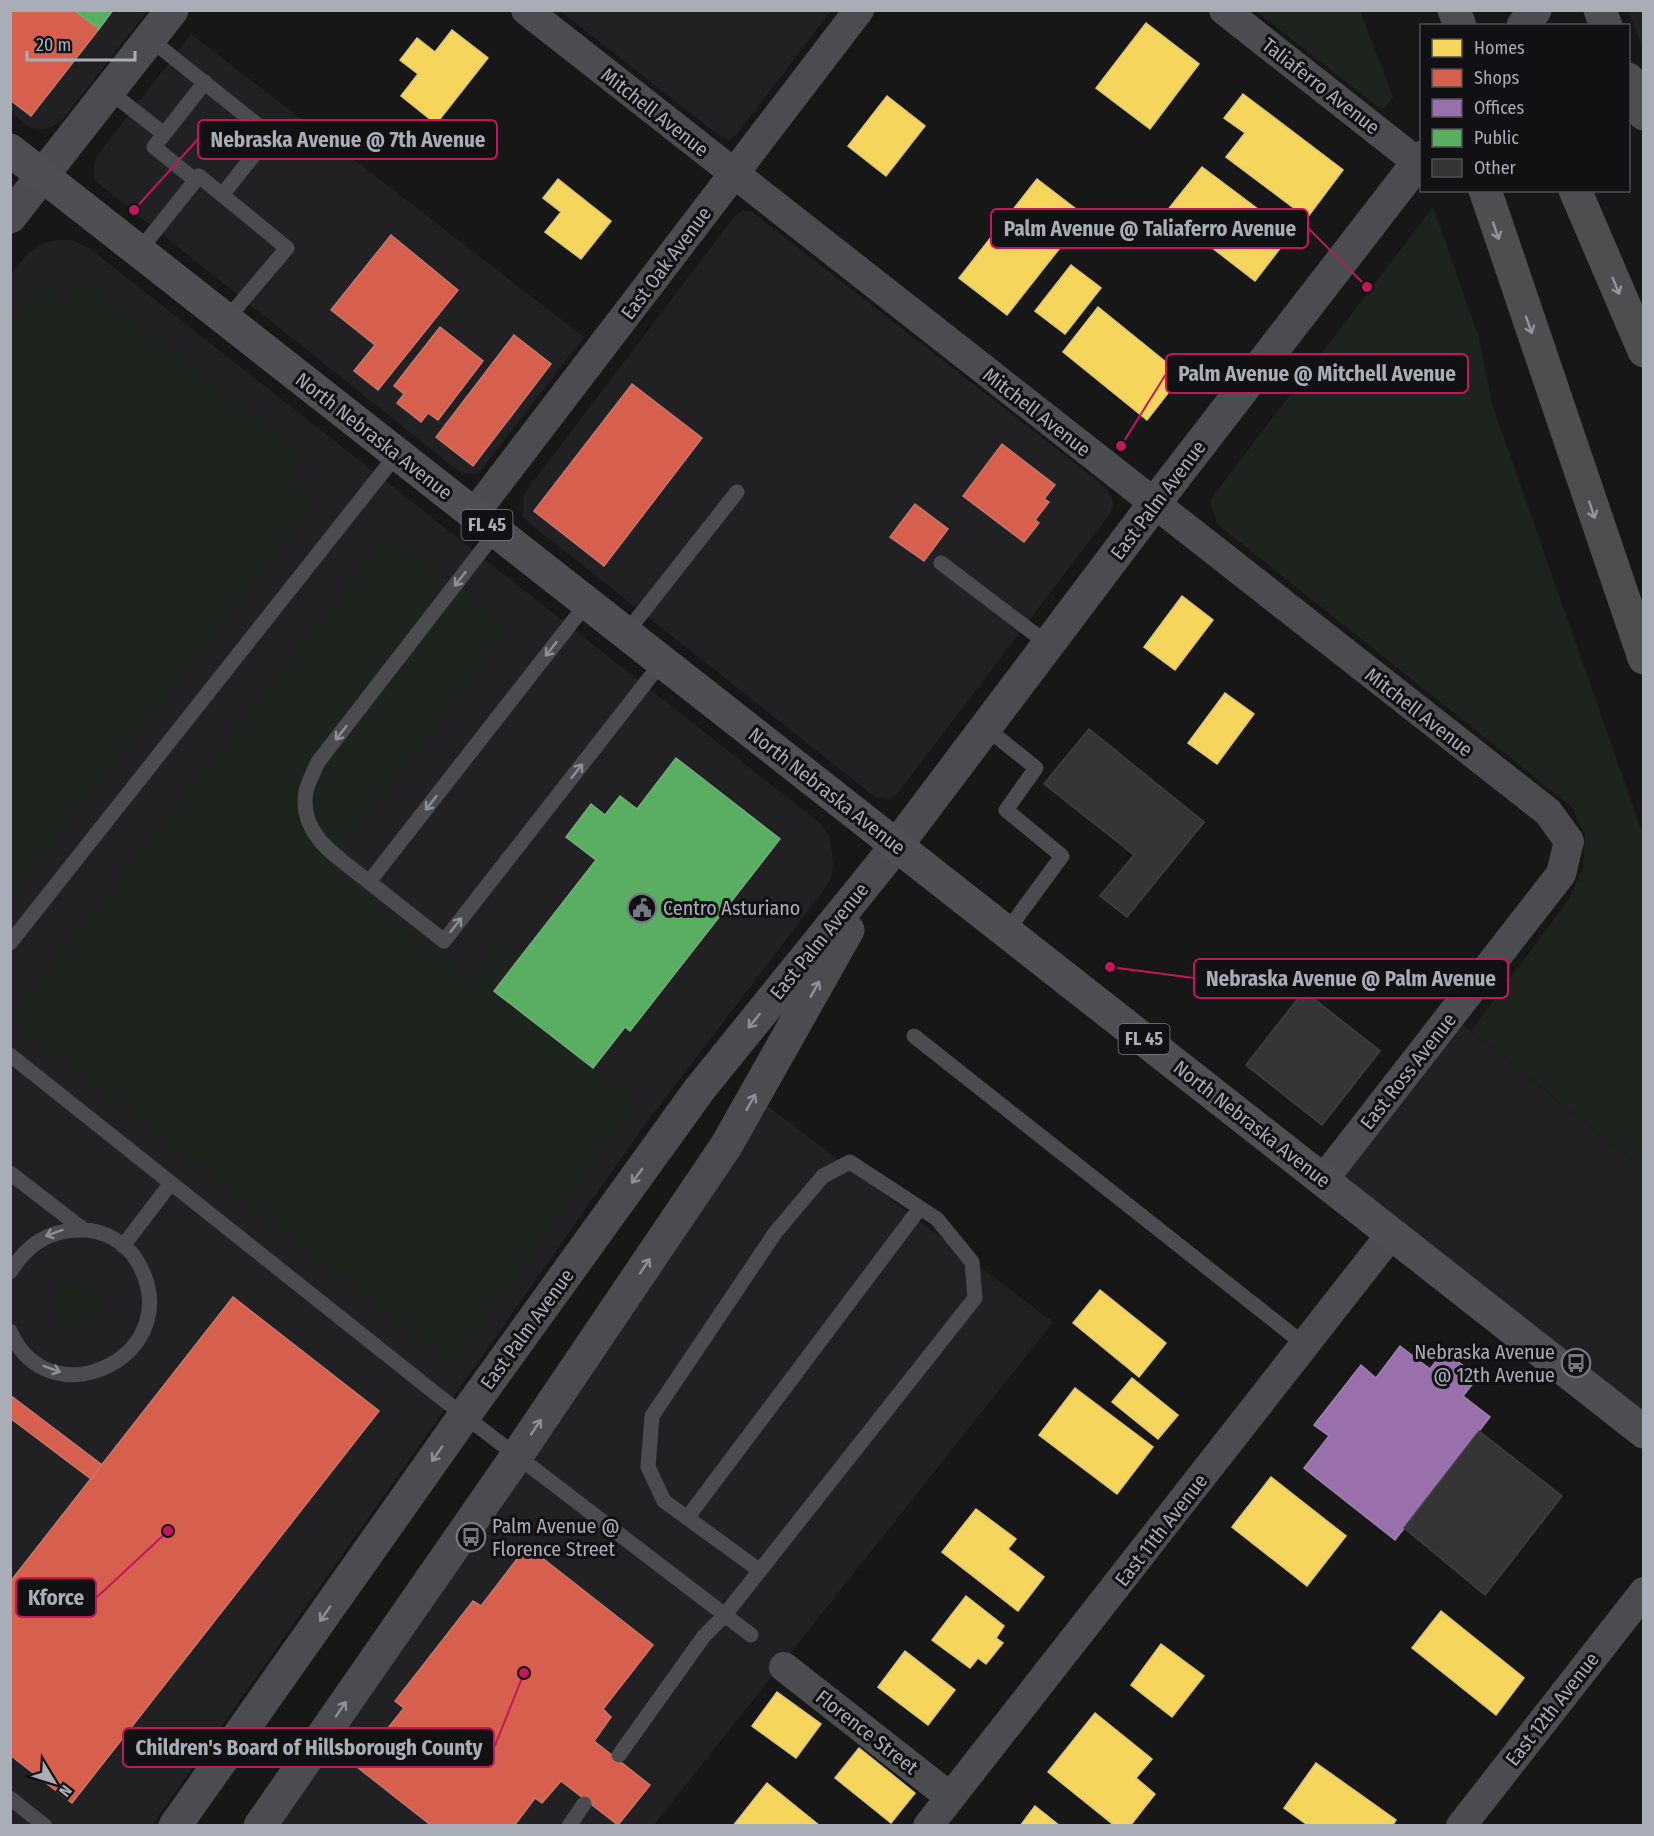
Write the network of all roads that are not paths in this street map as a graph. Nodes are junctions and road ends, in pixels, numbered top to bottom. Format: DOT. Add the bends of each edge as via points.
graph roads {
  1 [pos="172,10"];
  2 [pos="526,10"];
  3 [pos="859,10"];
  4 [pos="1224,10"];
  5 [pos="1534,10"];
  6 [pos="1524,24"];
  7 [pos="150,39"];
  8 [pos="205,82"];
  9 [pos="1630,82"];
  10 [pos="110,91"];
  11 [pos="1643,114"];
  12 [pos="164,134"];
  13 [pos="10,150"];
  14 [pos="1420,159"];
  15 [pos="734,174"];
  16 [pos="42,176"];
  17 [pos="195,180"];
  18 [pos="1486,192"];
  19 [pos="1576,192"];
  20 [pos="222,195"];
  21 [pos="10,217"];
  22 [pos="139,251"];
  23 [pos="226,320"];
  24 [pos="1644,351"];
  25 [pos="397,454"];
  26 [pos="737,492"];
  27 [pos="1154,504"];
  28 [pos="485,524"];
  29 [pos="941,563"];
  30 [pos="587,603"];
  31 [pos="626,633"];
  32 [pos="1048,644"];
  33 [pos="1644,658"];
  34 [pos="662,662"];
  35 [pos="985,727"];
  36 [pos="1548,812"];
  37 [pos="897,845"];
  38 [pos="369,882"];
  39 [pos="1006,931"];
  40 [pos="10,943"];
  41 [pos="914,1036"];
  42 [pos="10,1056"];
  43 [pos="10,1173"];
  44 [pos="1323,1180"];
  45 [pos="171,1183"];
  46 [pos="920,1208"];
  47 [pos="84,1230"];
  48 [pos="1392,1233"];
  49 [pos="123,1246"];
  50 [pos="10,1272"];
  51 [pos="10,1331"];
  52 [pos="1305,1345"];
  53 [pos="464,1416"];
  54 [pos="1644,1432"];
  55 [pos="516,1457"];
  56 [pos="687,1518"];
  57 [pos="759,1570"];
  58 [pos="1644,1592"];
  59 [pos="724,1616"];
  60 [pos="751,1635"];
  61 [pos="783,1667"];
  62 [pos="619,1755"];
  63 [pos="950,1797"];
  64 [pos="10,1798"];
  65 [pos="584,1804"];
  66 [pos="45,1826"];
  67 [pos="175,1826"];
  68 [pos="260,1826"];
  69 [pos="569,1826"];
  70 [pos="928,1826"];
  71 [pos="1461,1826"];
  1 -- 7 [label="street"];
  2 -- 15 [label="street, Mitchell Avenue"];
  3 -- 15 [label="street, East Oak Avenue"];
  4 -- 14 [label="street, Taliaferro Avenue"];
  5 -- 6 [label="street"];
  7 -- 8 [label="lane"];
  7 -- 10 [label="street"];
  8 -- 12 [label="lane"];
  8 -- 20 [label="lane" via="270,135"];
  9 -- 11 [label="highway"];
  10 -- 12 [label="lane"];
  10 -- 16 [label="street"];
  12 -- 17 [label="lane" via="154,147"];
  13 -- 16 [label="main road, North Nebraska Avenue / FL 45"];
  14 -- 27 [label="street, East Palm Avenue"];
  15 -- 27 [label="street, Mitchell Avenue"];
  15 -- 28 [label="street, East Oak Avenue"];
  16 -- 21 [label="street"];
  16 -- 22 [label="main road, North Nebraska Avenue / FL 45"];
  17 -- 20 [label="lane" via="199,176"];
  17 -- 22 [label="lane"];
  18 -- 33 [label="highway, one-way"];
  19 -- 24 [label="highway, one-way"];
  20 -- 23 [label="lane" via="287,248"];
  22 -- 23 [label="main road, North Nebraska Avenue / FL 45"];
  23 -- 25 [label="main road, North Nebraska Avenue / FL 45"];
  25 -- 28 [label="main road, North Nebraska Avenue / FL 45"];
  25 -- 40 [label="lane"];
  26 -- 31 [label="lane"];
  27 -- 32 [label="street, East Palm Avenue"];
  27 -- 36 [label="street, Mitchell Avenue"];
  28 -- 30 [label="main road, North Nebraska Avenue / FL 45"];
  28 -- 38 [label="lane, one-way" via="318,762 306,791 306,816 316,838"];
  29 -- 32 [label="lane"];
  30 -- 31 [label="main road, North Nebraska Avenue / FL 45"];
  30 -- 38 [label="lane, one-way"];
  31 -- 34 [label="main road, North Nebraska Avenue / FL 45"];
  32 -- 35 [label="street, East Palm Avenue"];
  34 -- 37 [label="main road, North Nebraska Avenue / FL 45"];
  38 -- 34 [label="lane, one-way" via="444,941"];
  35 -- 37 [label="street, East Palm Avenue"];
  35 -- 39 [label="lane" via="1036,768 1006,810 1062,856"];
  36 -- 44 [label="street, East Ross Avenue" via="1569,841 1561,874"];
  37 -- 39 [label="main road, North Nebraska Avenue / FL 45"];
  37 -- 53 [label="street, East Palm Avenue, one-way" via="699,1090"];
  55 -- 37 [label="street, East Palm Avenue, one-way" via="726,1146"];
  39 -- 44 [label="main road, North Nebraska Avenue / FL 45"];
  41 -- 52 [label="lane"];
  42 -- 45 [label="lane"];
  43 -- 47 [label="lane"];
  44 -- 48 [label="main road, North Nebraska Avenue / FL 45"];
  45 -- 49 [label="lane"];
  45 -- 53 [label="lane"];
  46 -- 56 [label="lane"];
  46 -- 56 [label="lane" via="850,1162 823,1176 775,1233 652,1416 648,1467 664,1501"];
  46 -- 57 [label="lane" via="937,1219 972,1262 975,1298"];
  47 -- 49 [label="lane" via="112,1238"];
  47 -- 50 [label="lane, one-way" via="64,1230 40,1238 21,1254"];
  48 -- 52 [label="street, East 11th Avenue"];
  48 -- 54 [label="main road, North Nebraska Avenue / FL 45"];
  51 -- 49 [label="lane, one-way" via="31,1359 51,1371 74,1375 97,1372 118,1362 135,1346 147,1324 151,1299 145,1274"];
  52 -- 63 [label="street, East 11th Avenue"];
  53 -- 55 [label="lane"];
  53 -- 67 [label="street, East Palm Avenue, one-way"];
  55 -- 59 [label="lane"];
  68 -- 55 [label="street, East Palm Avenue, one-way"];
  56 -- 57 [label="lane"];
  57 -- 59 [label="lane"];
  58 -- 71 [label="street, East 12th Avenue"];
  59 -- 60 [label="lane"];
  59 -- 62 [label="lane" via="704,1636"];
  61 -- 63 [label="street, Florence Street"];
  63 -- 70 [label="street, East 11th Avenue"];
  64 -- 66 [label="lane"];
  65 -- 69 [label="lane"];
}
